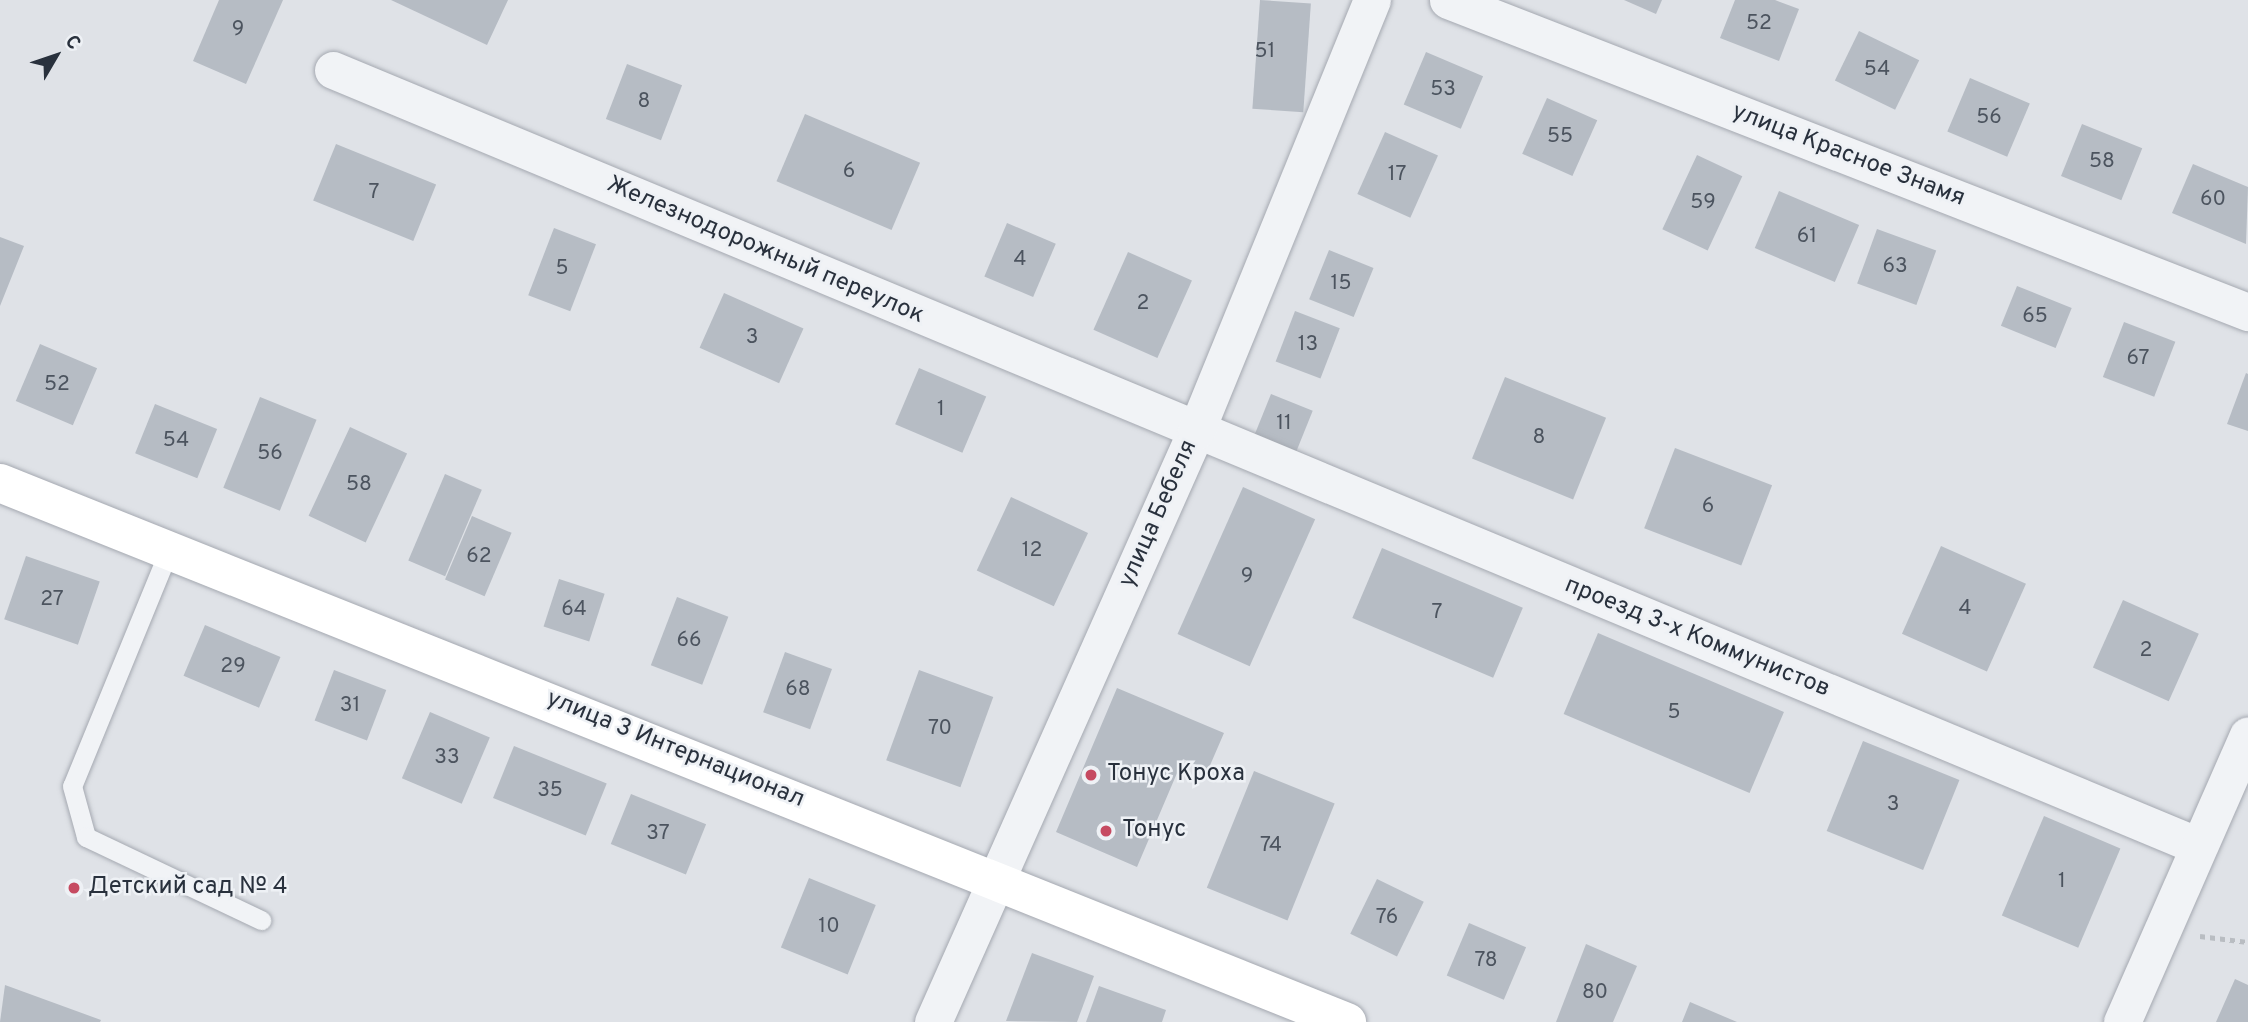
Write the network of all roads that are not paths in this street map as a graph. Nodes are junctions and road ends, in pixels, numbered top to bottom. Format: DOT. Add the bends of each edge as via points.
graph roads {
  1 [pos="1372,0"];
  2 [pos="1448,0"];
  3 [pos="333,70"];
  4 [pos="2248,312"];
  5 [pos="1196,431"];
  6 [pos="0,483"];
  7 [pos="169,550"];
  8 [pos="2248,735"];
  9 [pos="2198,846"];
  10 [pos="997,877"];
  11 [pos="261,920"];
  12 [pos="933,1022"];
  13 [pos="1347,1022"];
  14 [pos="2122,1022"];
  1 -- 5 [label="street, улица Бебеля"];
  2 -- 4 [label="street, улица Красное Знамя"];
  3 -- 5 [label="street, Железнодорожный переулок"];
  5 -- 9 [label="street, проезд 3-х Коммунистов"];
  5 -- 10 [label="street, улица Бебеля"];
  6 -- 7 [label="main road, улица 3 Интернационал"];
  7 -- 10 [label="main road, улица 3 Интернационал"];
  7 -- 11 [label="lane" via="72,786 86,837"];
  8 -- 9 [label="street"];
  9 -- 14 [label="street"];
  10 -- 12 [label="street, улица Бебеля"];
  10 -- 13 [label="main road, улица 3 Интернационал"];
}
